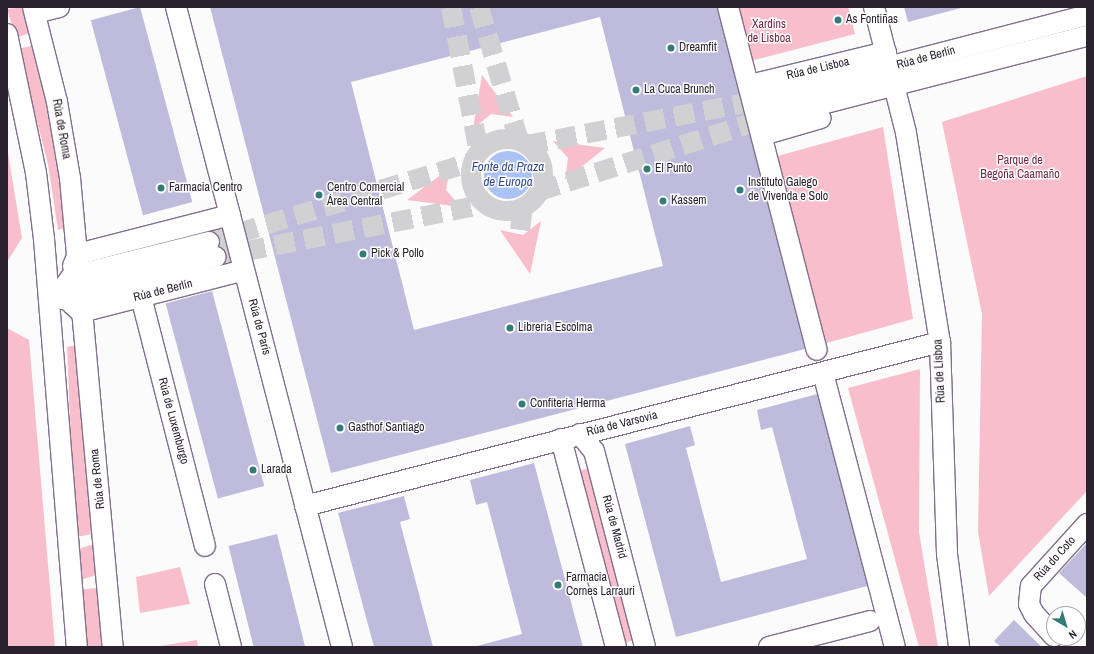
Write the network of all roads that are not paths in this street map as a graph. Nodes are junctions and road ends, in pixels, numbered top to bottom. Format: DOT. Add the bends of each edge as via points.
graph roads {
  1 [pos="59,7"];
  2 [pos="176,7"];
  3 [pos="728,7"];
  4 [pos="874,7"];
  5 [pos="34,10"];
  6 [pos="1087,15"];
  7 [pos="7,34"];
  8 [pos="1087,36"];
  9 [pos="892,76"];
  10 [pos="750,85"];
  11 [pos="766,117"];
  12 [pos="32,153"];
  13 [pos="230,215"];
  14 [pos="213,250"];
  15 [pos="78,254"];
  16 [pos="244,270"];
  17 [pos="73,293"];
  18 [pos="141,297"];
  19 [pos="940,342"];
  20 [pos="817,350"];
  21 [pos="823,373"];
  22 [pos="580,434"];
  23 [pos="561,439"];
  24 [pos="60,441"];
  25 [pos="305,506"];
  26 [pos="1087,524"];
  27 [pos="205,546"];
  28 [pos="215,584"];
  29 [pos="870,621"];
  30 [pos="1046,627"];
  31 [pos="77,647"];
  32 [pos="113,647"];
  33 [pos="231,647"];
  34 [pos="342,647"];
  35 [pos="616,647"];
  36 [pos="645,647"];
  37 [pos="769,647"];
  38 [pos="895,647"];
  39 [pos="959,647"];
  1 -- 5 [label="street"];
  2 -- 13 [label="street, Rúa de París"];
  3 -- 10 [label="street"];
  4 -- 9 [label="street, Rúa de Lisboa"];
  5 -- 15 [label="street, Rúa de Roma" via="57,102"];
  6 -- 9 [label="street, Rúa de Berlín"];
  7 -- 12 [label="street, Rúa de Roma"];
  8 -- 9 [label="street, Rúa de Berlín"];
  9 -- 10 [label="street, Rúa de Lisboa"];
  9 -- 11 [label="street, Rúa de Berlín"];
  9 -- 11 [label="street"];
  9 -- 19 [label="street, Rúa de Lisboa"];
  10 -- 11 [label="street"];
  11 -- 20 [label="street"];
  12 -- 17 [label="street, Rúa de Roma" via="44,177"];
  12 -- 24 [label="street, Rúa de Roma" via="44,238"];
  13 -- 15 [label="street"];
  13 -- 16 [label="street, Rúa de París"];
  14 -- 17 [label="street, Rúa de Berlín" via="95,290"];
  15 -- 17 [label="street, Rúa de Roma"];
  16 -- 18 [label="street, Rúa de Berlín"];
  16 -- 25 [label="street, Rúa de París"];
  17 -- 18 [label="street, Rúa de Berlín"];
  17 -- 24 [label="street, Rúa de Roma"];
  17 -- 32 [label="street, Rúa de Roma"];
  18 -- 27 [label="street, Rúa de Luxemburgo"];
  19 -- 21 [label="street, Rúa de Varsovia"];
  19 -- 39 [label="street, Rúa de Lisboa" via="946,546"];
  21 -- 22 [label="street, Rúa de Varsovia"];
  21 -- 38 [label="street"];
  22 -- 23 [label="street, Rúa de Varsovia"];
  22 -- 36 [label="street, Rúa de Madrid" via="594,451"];
  23 -- 25 [label="street, Rúa de Varsovia"];
  23 -- 35 [label="street"];
  24 -- 31 [label="street, Rúa de Roma"];
  25 -- 34 [label="street, Rúa de París"];
  26 -- 30 [label="street, Rúa do Coto" via="1031,586 1029,604"];
  28 -- 33 [label="street"];
  29 -- 37 [label="street"];
}
